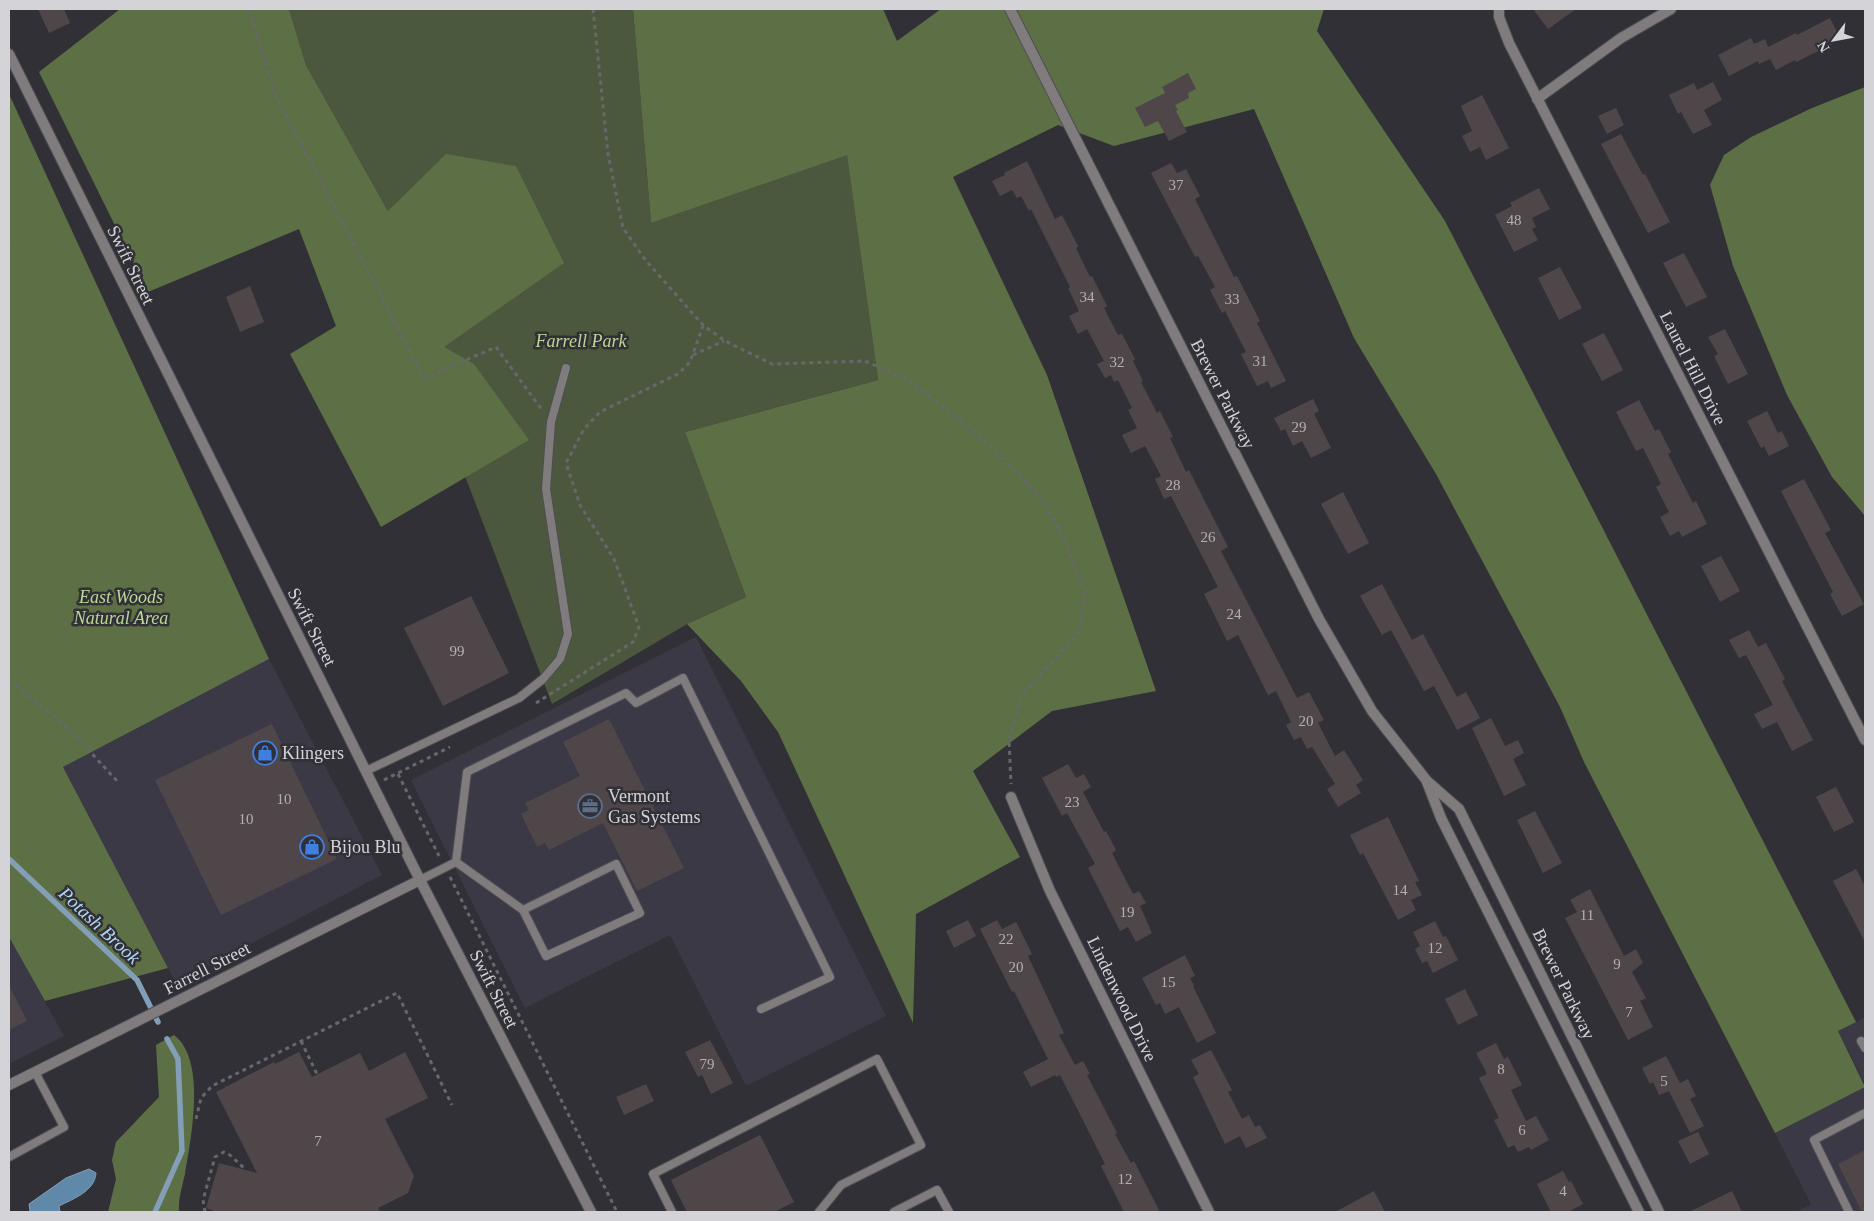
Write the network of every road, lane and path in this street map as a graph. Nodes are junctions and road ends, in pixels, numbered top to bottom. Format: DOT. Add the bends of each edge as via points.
graph roads {
  1 [pos="249,9"];
  2 [pos="593,9"];
  3 [pos="1010,9"];
  4 [pos="1499,9"];
  5 [pos="1671,9"];
  6 [pos="9,54"];
  7 [pos="1537,99"];
  8 [pos="724,341"];
  9 [pos="693,355"];
  10 [pos="566,368"];
  11 [pos="551,422"];
  12 [pos="9,680"];
  13 [pos="1865,740"];
  14 [pos="366,771"];
  15 [pos="398,774"];
  16 [pos="1427,781"];
  17 [pos="118,782"];
  18 [pos="1011,797"];
  19 [pos="456,862"];
  20 [pos="445,868"];
  21 [pos="420,880"];
  22 [pos="523,910"];
  23 [pos="761,1009"];
  24 [pos="301,1041"];
  25 [pos="35,1072"];
  26 [pos="317,1074"];
  27 [pos="9,1085"];
  28 [pos="452,1105"];
  29 [pos="1865,1113"];
  30 [pos="196,1119"];
  31 [pos="9,1156"];
  32 [pos="246,1170"];
  33 [pos="205,1212"];
  34 [pos="591,1212"];
  35 [pos="617,1212"];
  36 [pos="672,1212"];
  37 [pos="819,1212"];
  38 [pos="894,1212"];
  39 [pos="949,1212"];
  40 [pos="1209,1212"];
  41 [pos="1639,1212"];
  42 [pos="1658,1212"];
  43 [pos="1849,1212"];
  1 -- 11 [label="path" via="275,94 424,378 496,347"];
  2 -- 8 [label="path" via="608,154 623,228 647,262 703,326"];
  3 -- 16 [label="street, Brewer Parkway" via="1319,619 1372,712"];
  4 -- 7 [label="street, Laurel Hill Drive" via="1503,29"];
  5 -- 7 [label="street" via="1621,38"];
  6 -- 14 [label="street, Swift Street"];
  7 -- 13 [label="street, Laurel Hill Drive"];
  8 -- 9 [label="path"];
  8 -- 18 [label="path" via="772,364 865,361 908,380 961,420 1021,476 1047,508 1086,592 1080,628 1075,637 1021,696 1009,740"];
  10 -- 11 [label="lane"];
  11 -- 14 [label="lane" via="546,490 568,634 560,659 519,698"];
  12 -- 17 [label="path" via="71,731"];
  14 -- 21 [label="street, Swift Street"];
  15 -- 20 [label="path"];
  16 -- 41 [label="street, Brewer Parkway" via="1441,818"];
  16 -- 42 [label="street, Brewer Parkway" via="1459,809"];
  18 -- 40 [label="street, Lindenwood Drive" via="1050,891"];
  19 -- 20 [label="lane"];
  19 -- 22 [label="lane"];
  19 -- 23 [label="lane" via="467,772 626,693 636,703 683,678 830,978"];
  20 -- 21 [label="lane"];
  20 -- 35 [label="path"];
  21 -- 25 [label="street, Farrell Street"];
  21 -- 34 [label="street, Swift Street"];
  22 -- 22 [label="lane" via="546,956 640,913 616,864"];
  24 -- 26 [label="path"];
  24 -- 28 [label="path" via="397,993"];
  24 -- 30 [label="path" via="212,1086 201,1098"];
  25 -- 27 [label="street, Farrell Street"];
  25 -- 31 [label="lane" via="64,1127"];
  29 -- 43 [label="lane" via="1814,1140"];
  32 -- 33 [label="path" via="224,1152 215,1156 203,1200"];
  36 -- 37 [label="lane" via="653,1174 877,1059 921,1145 841,1185"];
  38 -- 39 [label="lane" via="937,1190"];
}
